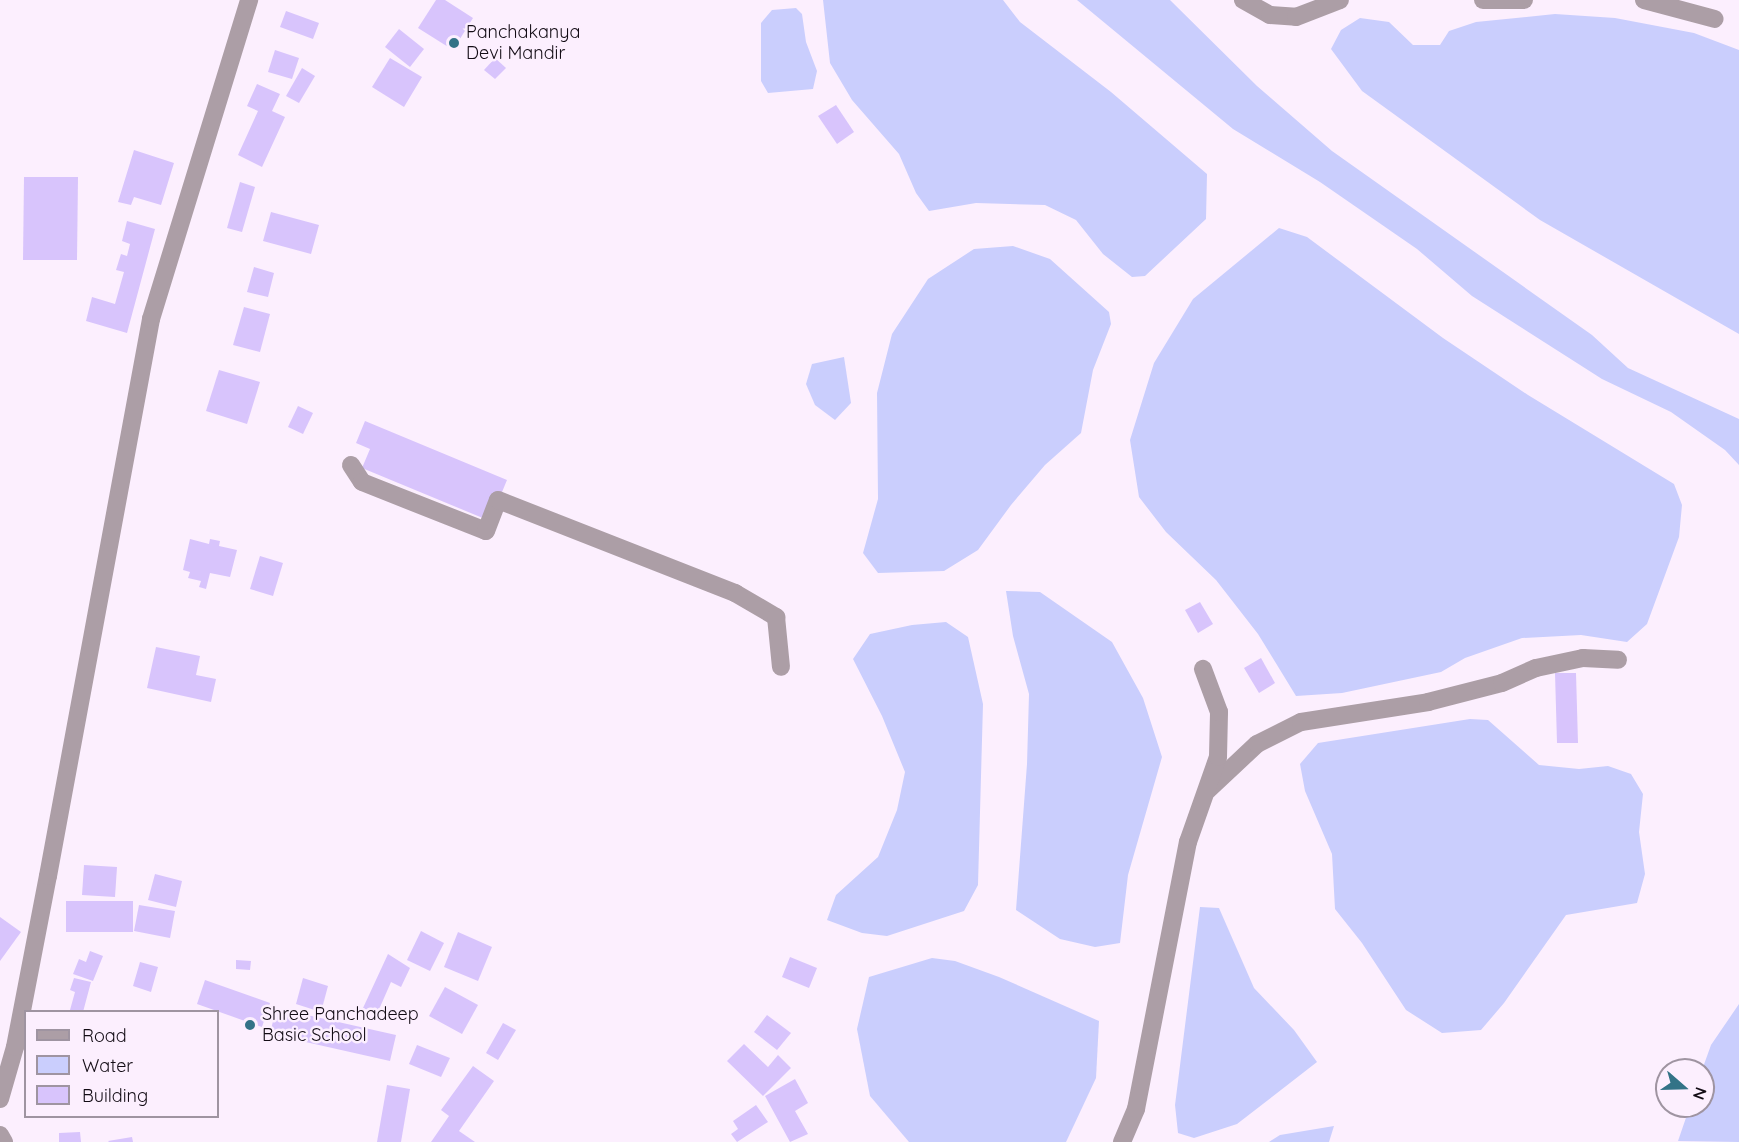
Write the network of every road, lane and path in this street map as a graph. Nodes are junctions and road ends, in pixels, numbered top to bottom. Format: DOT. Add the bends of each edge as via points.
graph roads {
  1 [pos="249,0"];
  2 [pos="1244,0"];
  3 [pos="1340,0"];
  4 [pos="1483,0"];
  5 [pos="1524,0"];
  6 [pos="1644,0"];
  7 [pos="1715,19"];
  8 [pos="351,465"];
  9 [pos="1618,660"];
  10 [pos="781,667"];
  11 [pos="1203,669"];
  12 [pos="1205,793"];
  13 [pos="0,1099"];
  14 [pos="0,1135"];
  15 [pos="4,1142"];
  16 [pos="1122,1142"];
  1 -- 13 [label="street" via="151,319 15,1047"];
  2 -- 3 [label="street" via="1270,15 1296,17"];
  4 -- 5 [label="street"];
  6 -- 7 [label="street"];
  8 -- 10 [label="street" via="362,482 486,531 498,501 735,593 776,617"];
  9 -- 12 [label="street" via="1583,658 1536,668 1503,683 1428,702 1301,722 1257,744"];
  11 -- 12 [label="street" via="1219,712 1218,757"];
  12 -- 16 [label="street" via="1188,842 1136,1109"];
  14 -- 15 [label="street"];
}
